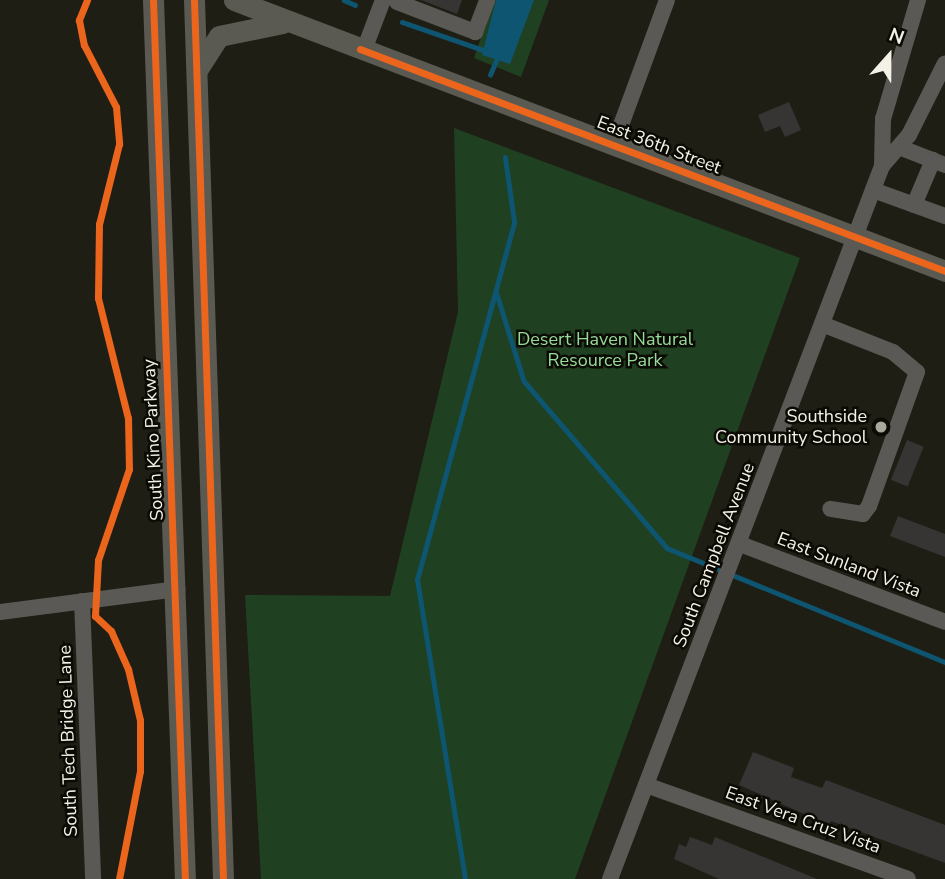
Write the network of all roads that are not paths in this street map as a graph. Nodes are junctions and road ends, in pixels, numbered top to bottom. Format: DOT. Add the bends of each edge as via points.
graph roads {
  1 [pos="153,0"];
  2 [pos="194,0"];
  3 [pos="234,0"];
  4 [pos="487,0"];
  5 [pos="667,0"];
  6 [pos="918,0"];
  7 [pos="390,1"];
  8 [pos="297,24"];
  9 [pos="364,50"];
  10 [pos="945,63"];
  11 [pos="196,72"];
  12 [pos="614,144"];
  13 [pos="899,148"];
  14 [pos="939,162"];
  15 [pos="882,166"];
  16 [pos="873,190"];
  17 [pos="914,205"];
  18 [pos="945,216"];
  19 [pos="855,237"];
  20 [pos="945,271"];
  21 [pos="822,324"];
  22 [pos="830,509"];
  23 [pos="740,544"];
  24 [pos="178,589"];
  25 [pos="82,601"];
  26 [pos="0,612"];
  27 [pos="945,622"];
  28 [pos="646,785"];
  29 [pos="93,879"];
  30 [pos="185,879"];
  31 [pos="223,879"];
  32 [pos="610,879"];
  33 [pos="908,879"];
  1 -- 24 [label="main road, South Kino Parkway"];
  2 -- 11 [label="main road"];
  3 -- 8 [label="main road, East 36th Street"];
  4 -- 7 [label="street" via="475,33"];
  5 -- 12 [label="street"];
  6 -- 15 [label="street, South Campbell Avenue" via="883,119"];
  7 -- 9 [label="street"];
  8 -- 9 [label="main road, East 36th Street"];
  8 -- 11 [label="main road" via="272,22 219,36"];
  9 -- 12 [label="main road, East 36th Street"];
  10 -- 13 [label="street, South Campbell Avenue"];
  11 -- 31 [label="main road"];
  12 -- 19 [label="main road, East 36th Street"];
  13 -- 14 [label="street"];
  13 -- 15 [label="street, South Campbell Avenue"];
  14 -- 17 [label="street"];
  15 -- 16 [label="street, South Campbell Avenue"];
  16 -- 17 [label="street"];
  16 -- 19 [label="street, South Campbell Avenue"];
  17 -- 18 [label="street"];
  19 -- 20 [label="main road, East 36th Street"];
  19 -- 21 [label="street, South Campbell Avenue"];
  21 -- 22 [label="street" via="911,361 917,372 869,506 863,514"];
  21 -- 23 [label="street, South Campbell Avenue"];
  23 -- 27 [label="street, East Sunland Vista"];
  23 -- 28 [label="street, South Campbell Avenue"];
  24 -- 25 [label="street"];
  24 -- 30 [label="main road, South Kino Parkway"];
  25 -- 26 [label="street"];
  25 -- 29 [label="street, South Tech Bridge Lane"];
  28 -- 32 [label="street, South Campbell Avenue"];
  28 -- 33 [label="street, East Vera Cruz Vista"];
}
